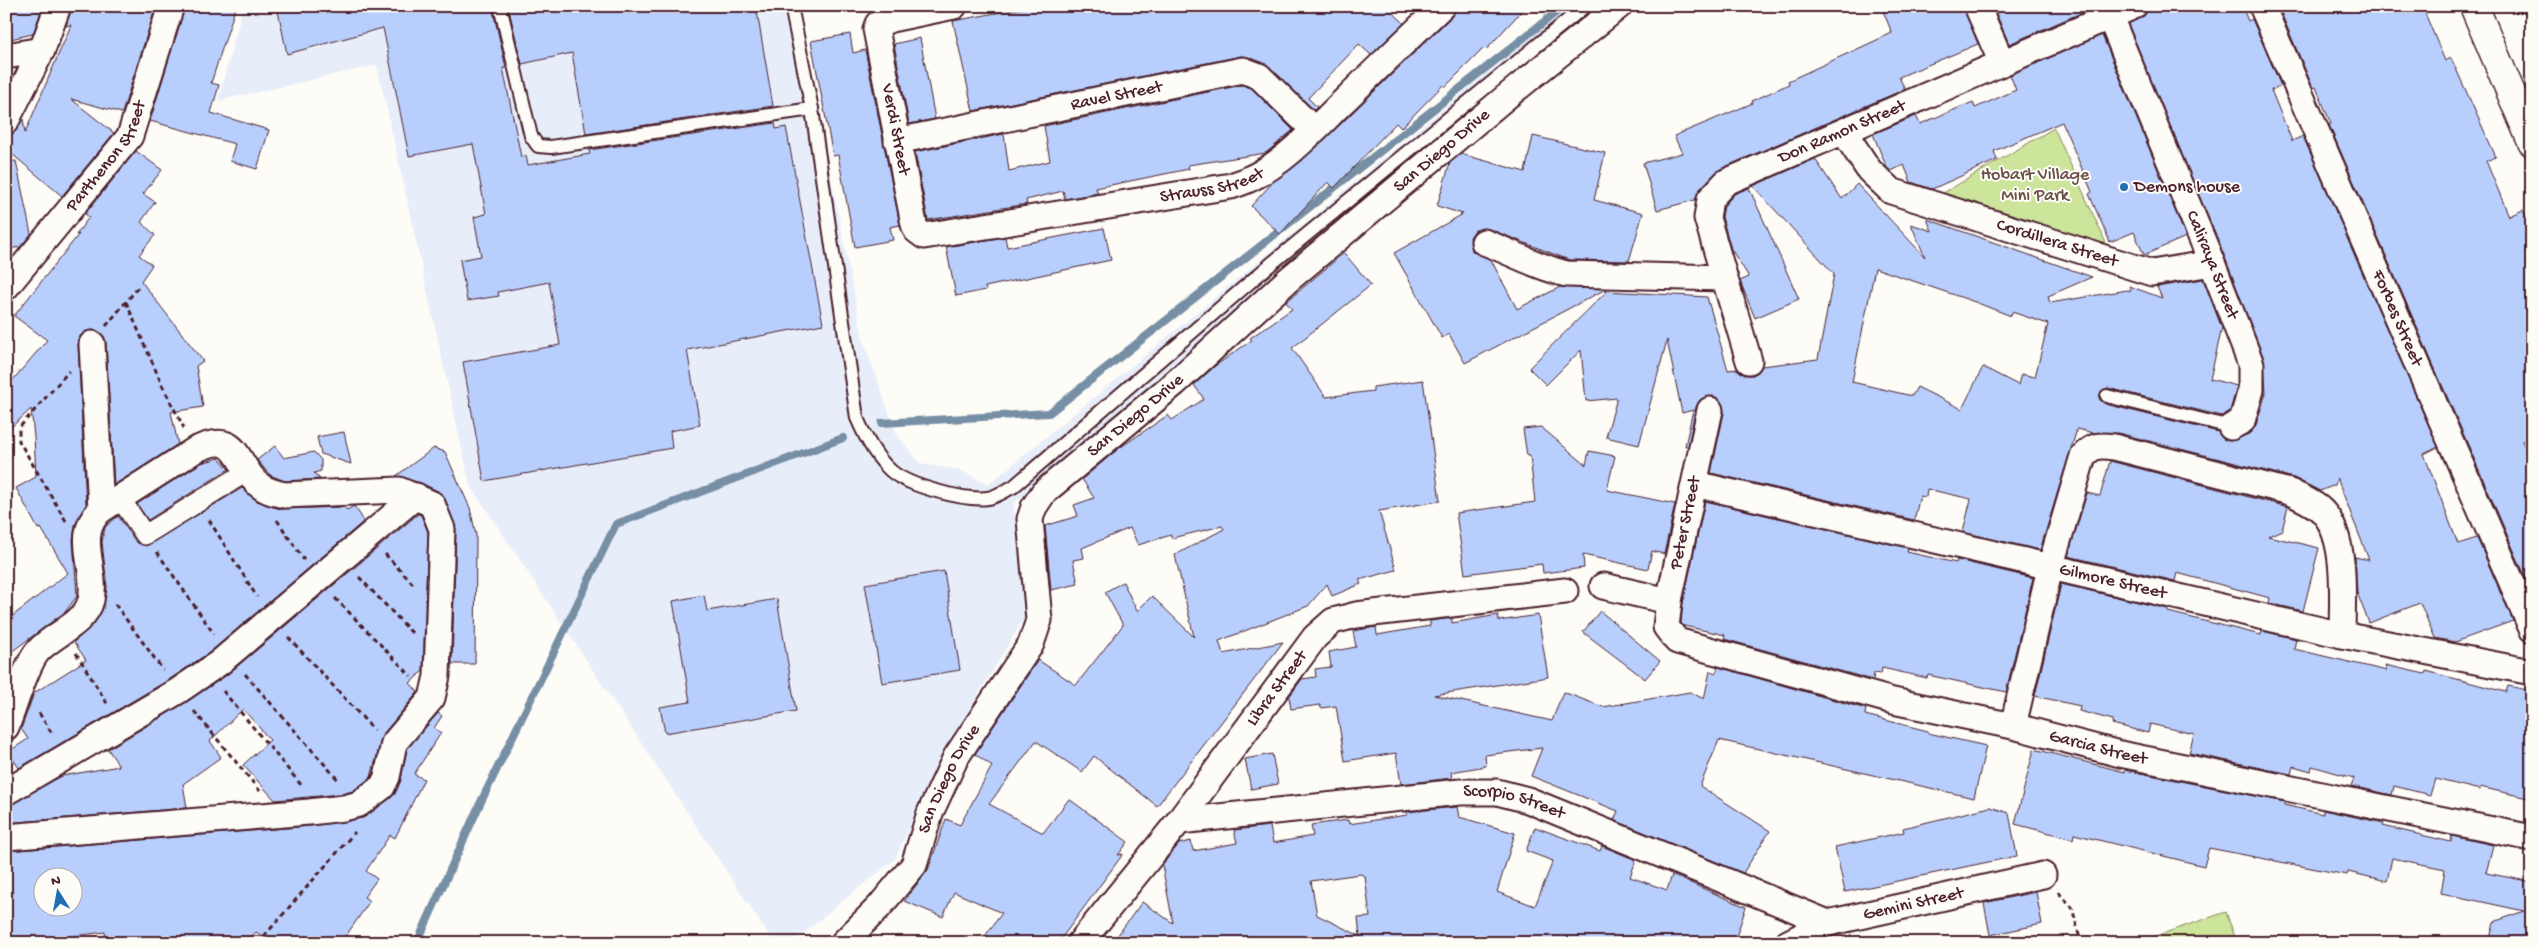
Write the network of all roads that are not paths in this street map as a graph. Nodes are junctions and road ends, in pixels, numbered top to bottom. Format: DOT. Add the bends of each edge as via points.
graph roads {
  1 [pos="58,6"];
  2 [pos="170,6"];
  3 [pos="500,6"];
  4 [pos="792,6"];
  5 [pos="954,6"];
  6 [pos="1442,6"];
  7 [pos="1585,6"];
  8 [pos="1619,6"];
  9 [pos="1977,6"];
  10 [pos="2134,6"];
  11 [pos="2262,6"];
  12 [pos="2474,6"];
  13 [pos="1420,15"];
  14 [pos="2110,17"];
  15 [pos="42,50"];
  16 [pos="6,56"];
  17 [pos="2002,63"];
  18 [pos="812,109"];
  19 [pos="6,121"];
  20 [pos="1314,130"];
  21 [pos="1844,132"];
  22 [pos="897,141"];
  23 [pos="2532,142"];
  24 [pos="920,234"];
  25 [pos="1484,242"];
  26 [pos="2212,263"];
  27 [pos="1724,278"];
  28 [pos="7,286"];
  29 [pos="92,344"];
  30 [pos="1749,361"];
  31 [pos="2107,396"];
  32 [pos="1710,410"];
  33 [pos="2231,427"];
  34 [pos="248,472"];
  35 [pos="1694,484"];
  36 [pos="416,496"];
  37 [pos="110,504"];
  38 [pos="2050,568"];
  39 [pos="1603,586"];
  40 [pos="1565,591"];
  41 [pos="1669,601"];
  42 [pos="2532,629"];
  43 [pos="1670,635"];
  44 [pos="2342,635"];
  45 [pos="2532,672"];
  46 [pos="2013,726"];
  47 [pos="6,727"];
  48 [pos="6,792"];
  49 [pos="1179,821"];
  50 [pos="6,837"];
  51 [pos="2532,838"];
  52 [pos="2043,875"];
  53 [pos="1828,923"];
  54 [pos="843,943"];
  55 [pos="1080,943"];
  56 [pos="1788,943"];
  1 -- 15 [label="street"];
  2 -- 28 [label="street, Parthenon Street" via="130,136"];
  3 -- 18 [label="lane" via="530,136 538,146 551,147"];
  4 -- 18 [label="lane"];
  5 -- 22 [label="street, Verdi Street" via="891,18 878,24 877,36"];
  6 -- 13 [label="street, Strauss Street"];
  7 -- 18 [label="lane" via="1271,264 1013,487 989,498 962,498 934,491 890,471 867,441 857,418"];
  8 -- 54 [label="street, San Diego Drive" via="1288,280 1174,383 1044,492 1030,519 1038,620 1031,644 956,757 930,813 914,865"];
  9 -- 17 [label="street"];
  10 -- 14 [label="street, Don Ramon Street"];
  11 -- 42 [label="street, Forbes Street"];
  12 -- 23 [label="main road"];
  13 -- 20 [label="street, Strauss Street"];
  14 -- 17 [label="street, Don Ramon Street"];
  14 -- 26 [label="street, Caliraya Street"];
  15 -- 16 [label="street"];
  15 -- 19 [label="street"];
  17 -- 21 [label="street, Don Ramon Street"];
  20 -- 22 [label="street, Ravel Street" via="1259,76 1243,70"];
  20 -- 24 [label="street, Strauss Street" via="1269,170 1231,186 931,236"];
  21 -- 26 [label="street, Cordillera Street" via="1869,170 1892,191 2152,274"];
  21 -- 27 [label="street, Don Ramon Street" via="1726,182 1710,199 1707,218"];
  22 -- 24 [label="street, Verdi Street" via="914,224"];
  25 -- 27 [label="street" via="1552,271 1567,274"];
  26 -- 33 [label="street, Caliraya Street" via="2251,364 2252,390 2242,421"];
  27 -- 30 [label="street, Don Ramon Street"];
  29 -- 37 [label="street"];
  31 -- 33 [label="lane"];
  32 -- 35 [label="street, Peter Street"];
  34 -- 36 [label="street" via="259,486 270,492 399,490"];
  34 -- 37 [label="street" via="145,535"];
  34 -- 37 [label="street" via="232,446 223,442 211,443"];
  35 -- 38 [label="street, Gilmore Street"];
  35 -- 41 [label="street, Peter Street"];
  36 -- 48 [label="street" via="207,672"];
  36 -- 50 [label="street" via="432,504 442,530 437,676 432,698 403,730 391,749 391,766 382,787 359,804 344,808"];
  37 -- 47 [label="street" via="92,517 88,528 91,600 86,611 37,651"];
  38 -- 44 [label="street, Gilmore Street"];
  38 -- 44 [label="street" via="2082,456 2091,447 2114,446 2290,492 2316,506 2333,530 2339,552"];
  38 -- 46 [label="street"];
  39 -- 41 [label="street"];
  40 -- 49 [label="street, Libra Street" via="1356,615 1333,621 1315,638"];
  41 -- 43 [label="street, Peter Street" via="1666,627"];
  43 -- 46 [label="street, Garcia Street" via="1676,641 1892,701"];
  44 -- 45 [label="street, Gilmore Street"];
  46 -- 51 [label="street, Garcia Street" via="2120,754"];
  49 -- 53 [label="street, Scorpio Street" via="1460,792 1497,792 1528,800"];
  49 -- 55 [label="street, Libra Street"];
  52 -- 53 [label="street, Gemini Street"];
  53 -- 56 [label="street, Gemini Street"];
}
